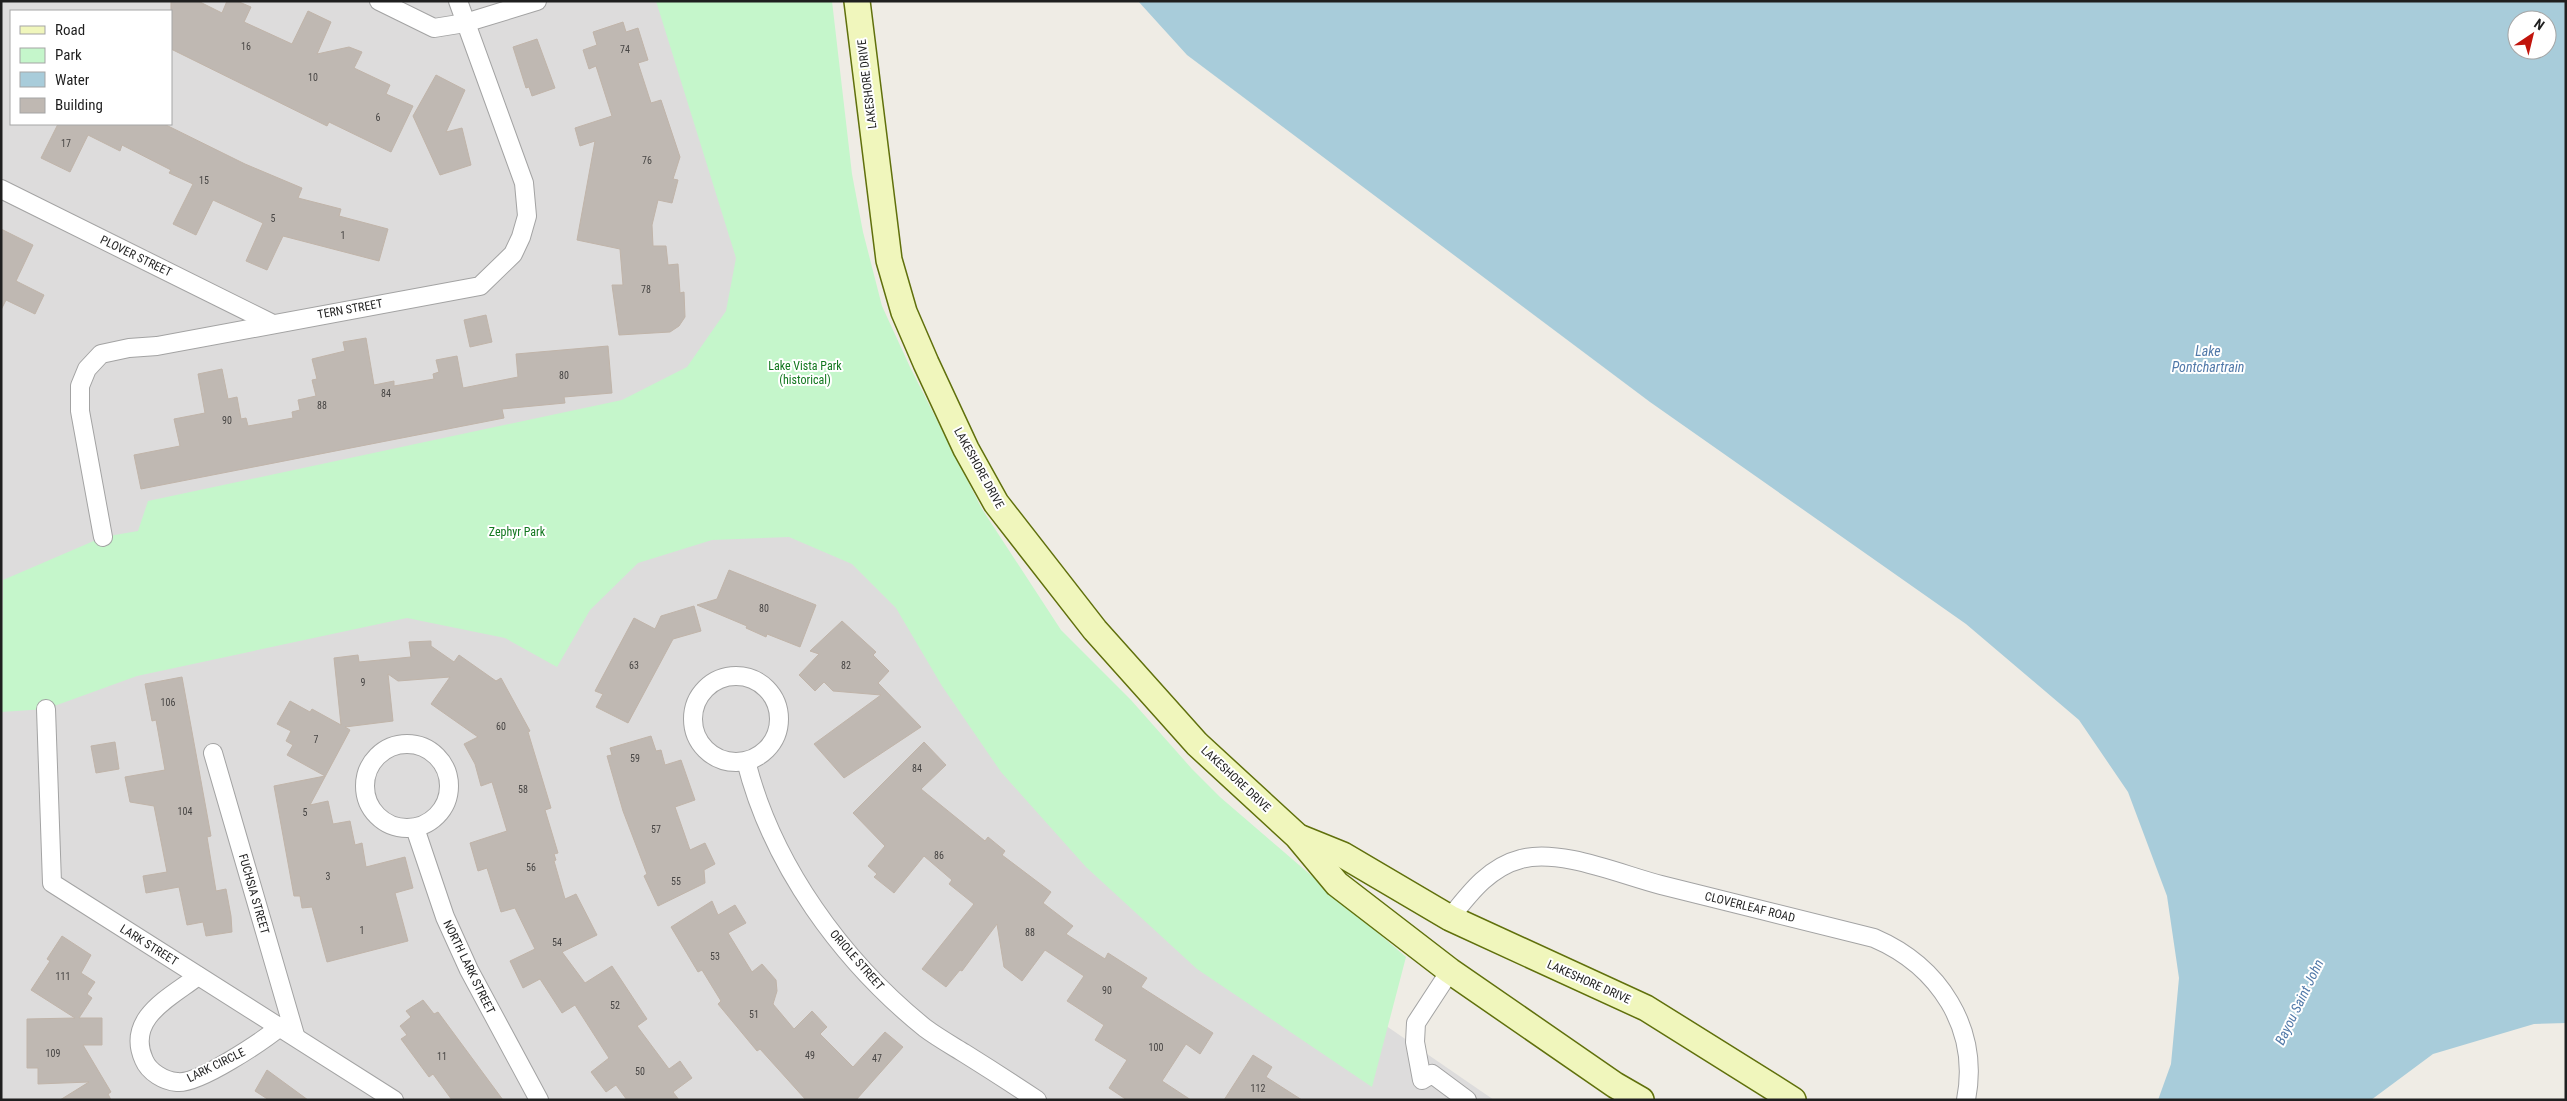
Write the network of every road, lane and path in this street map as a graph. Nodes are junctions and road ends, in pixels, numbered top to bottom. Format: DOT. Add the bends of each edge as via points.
graph roads {
  1 [pos="379,1"];
  2 [pos="458,1"];
  3 [pos="537,1"];
  4 [pos="857,1"];
  5 [pos="465,23"];
  6 [pos="1,189"];
  7 [pos="271,323"];
  8 [pos="103,537"];
  9 [pos="46,709"];
  10 [pos="213,753"];
  11 [pos="746,761"];
  12 [pos="415,828"];
  13 [pos="1297,836"];
  14 [pos="1450,918"];
  15 [pos="1450,971"];
  16 [pos="198,976"];
  17 [pos="288,1031"];
  18 [pos="394,1100"];
  19 [pos="540,1100"];
  20 [pos="1037,1100"];
  21 [pos="1467,1100"];
  22 [pos="1641,1100"];
  23 [pos="1794,1100"];
  24 [pos="1966,1100"];
  1 -- 5 [label="street" via="434,28"];
  2 -- 5 [label="street, TERN STREET"];
  3 -- 5 [label="street"];
  4 -- 13 [label="street, LAKESHORE DRIVE" via="889,260 904,312 966,449 996,503 1095,630 1197,744"];
  5 -- 7 [label="street, TERN STREET" via="524,183 527,216 513,254 480,286"];
  6 -- 7 [label="street, PLOVER STREET"];
  7 -- 8 [label="street, TERN STREET" via="101,354 87,369 80,386 80,410"];
  9 -- 16 [label="street, LARK STREET" via="52,883"];
  10 -- 17 [label="street, FUCHSIA STREET"];
  11 -- 11 [label="street" via="759,756 772,741 779,722 777,709 763,686 751,679 725,677 702,691 692,716 694,730 708,752 720,759"];
  11 -- 20 [label="street, ORIOLE STREET" via="755,795 775,840 838,941 875,983 926,1029"];
  12 -- 12 [label="street" via="439,815 446,803 448,775 442,763 427,749 407,744 393,746 372,763 366,776 365,790 376,815 400,828"];
  12 -- 19 [label="street, NORTH LARK STREET" via="469,970"];
  13 -- 14 [label="street, LAKESHORE DRIVE" via="1343,855"];
  13 -- 15 [label="street, LAKESHORE DRIVE" via="1337,884"];
  14 -- 23 [label="street, LAKESHORE DRIVE" via="1646,1008"];
  14 -- 24 [label="street, CLOVERLEAF ROAD" via="1469,893 1504,864 1541,856 1562,858 1874,938 1915,962 1950,1002 1960,1022 1966,1047 1969,1066"];
  15 -- 21 [label="street" via="1416,1023 1414,1042 1422,1080 1432,1074"];
  15 -- 22 [label="street, LAKESHORE DRIVE"];
  16 -- 17 [label="street, LARK STREET"];
  16 -- 17 [label="street, LARK CIRCLE" via="158,1004 139,1033 140,1050 156,1075 178,1082 193,1079"];
  17 -- 18 [label="street, LARK STREET"];
}
